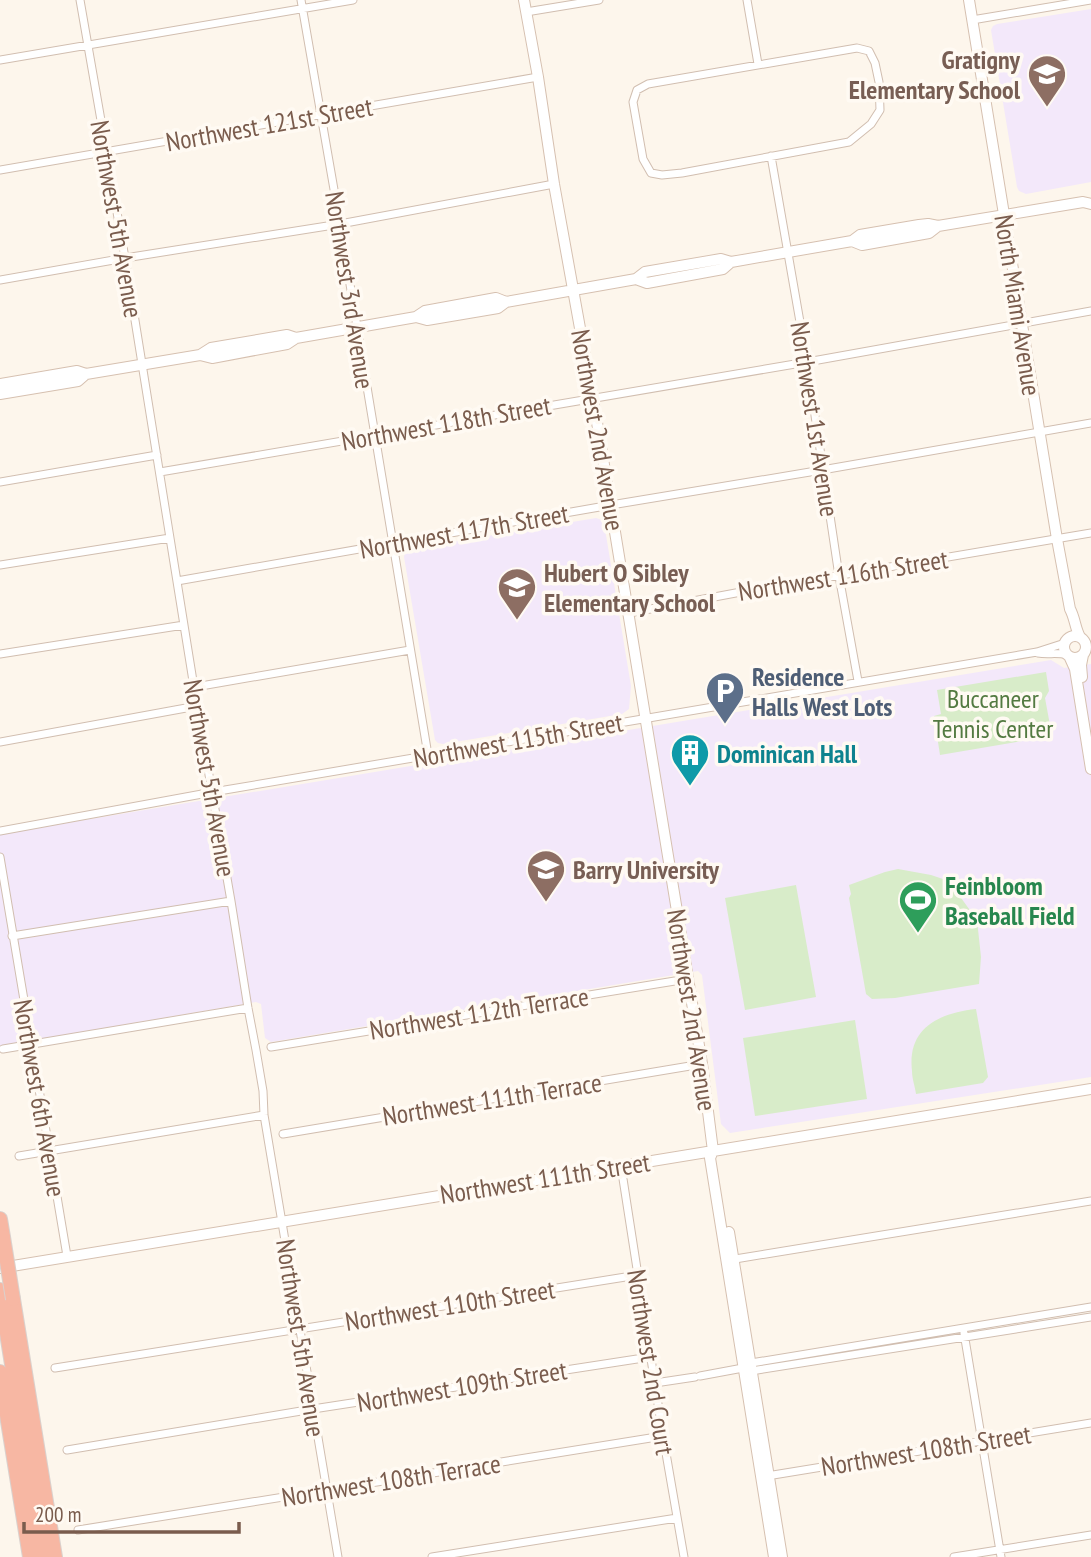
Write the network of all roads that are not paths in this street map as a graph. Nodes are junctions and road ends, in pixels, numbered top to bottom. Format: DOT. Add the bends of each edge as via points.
graph roads {
  1 [pos="80,0"];
  2 [pos="301,0"];
  3 [pos="353,0"];
  4 [pos="524,0"];
  5 [pos="599,0"];
  6 [pos="747,0"];
  7 [pos="969,0"];
  8 [pos="1091,0"];
  9 [pos="1061,3"];
  10 [pos="302,9"];
  11 [pos="526,12"];
  12 [pos="972,20"];
  13 [pos="87,45"];
  14 [pos="0,60"];
  15 [pos="758,64"];
  16 [pos="538,77"];
  17 [pos="321,115"];
  18 [pos="106,152"];
  19 [pos="771,156"];
  20 [pos="0,170"];
  21 [pos="554,184"];
  22 [pos="1088,200"];
  23 [pos="1003,215"];
  24 [pos="340,224"];
  25 [pos="788,253"];
  26 [pos="125,258"];
  27 [pos="0,280"];
  28 [pos="574,290"];
  29 [pos="1091,311"];
  30 [pos="1021,324"];
  31 [pos="357,328"];
  32 [pos="807,362"];
  33 [pos="141,365"];
  34 [pos="86,374"];
  35 [pos="0,384"];
  36 [pos="0,394"];
  37 [pos="593,398"];
  38 [pos="1091,423"];
  39 [pos="1040,432"];
  40 [pos="374,436"];
  41 [pos="157,455"];
  42 [pos="822,470"];
  43 [pos="160,472"];
  44 [pos="0,482"];
  45 [pos="611,505"];
  46 [pos="1091,533"];
  47 [pos="170,538"];
  48 [pos="1057,539"];
  49 [pos="393,543"];
  50 [pos="0,565"];
  51 [pos="839,576"];
  52 [pos="177,581"];
  53 [pos="1070,609"];
  54 [pos="629,613"];
  55 [pos="184,625"];
  56 [pos="1066,641"];
  57 [pos="1086,646"];
  58 [pos="410,650"];
  59 [pos="1037,652"];
  60 [pos="0,654"];
  61 [pos="1068,657"];
  62 [pos="858,681"];
  63 [pos="195,687"];
  64 [pos="197,706"];
  65 [pos="645,718"];
  66 [pos="1091,727"];
  67 [pos="0,742"];
  68 [pos="428,755"];
  69 [pos="1091,769"];
  70 [pos="213,792"];
  71 [pos="0,831"];
  72 [pos="0,856"];
  73 [pos="231,901"];
  74 [pos="12,936"];
  75 [pos="687,979"];
  76 [pos="248,1008"];
  77 [pos="32,1043"];
  78 [pos="271,1047"];
  79 [pos="3,1049"];
  80 [pos="702,1064"];
  81 [pos="1091,1089"];
  82 [pos="264,1115"];
  83 [pos="283,1134"];
  84 [pos="50,1151"];
  85 [pos="713,1151"];
  86 [pos="19,1156"];
  87 [pos="621,1166"];
  88 [pos="1091,1201"];
  89 [pos="0,1219"];
  90 [pos="282,1222"];
  91 [pos="67,1256"];
  92 [pos="730,1260"];
  93 [pos="0,1268"];
  94 [pos="638,1275"];
  95 [pos="5,1297"];
  96 [pos="1091,1307"];
  97 [pos="1091,1317"];
  98 [pos="1038,1321"];
  99 [pos="299,1330"];
  100 [pos="964,1333"];
  101 [pos="650,1357"];
  102 [pos="55,1368"];
  103 [pos="749,1368"];
  104 [pos="0,1371"];
  105 [pos="655,1383"];
  106 [pos="313,1409"];
  107 [pos="1091,1423"];
  108 [pos="0,1433"];
  109 [pos="663,1436"];
  110 [pos="982,1441"];
  111 [pos="67,1450"];
  112 [pos="765,1476"];
  113 [pos="327,1490"];
  114 [pos="677,1518"];
  115 [pos="78,1530"];
  116 [pos="1091,1535"];
  117 [pos="1000,1553"];
  118 [pos="21,1557"];
  119 [pos="30,1557"];
  120 [pos="43,1557"];
  121 [pos="55,1557"];
  122 [pos="338,1557"];
  123 [pos="432,1557"];
  124 [pos="684,1557"];
  125 [pos="774,1557"];
  126 [pos="782,1557"];
  127 [pos="954,1557"];
  1 -- 13 [label="street, Northwest 5th Avenue"];
  2 -- 10 [label="street, Northwest 3rd Avenue"];
  3 -- 10 [label="street"];
  4 -- 11 [label="street, Northwest 2nd Avenue"];
  5 -- 11 [label="street"];
  6 -- 15 [label="street"];
  7 -- 12 [label="street, North Miami Avenue"];
  8 -- 9 [label="street"];
  9 -- 12 [label="street"];
  10 -- 13 [label="street"];
  10 -- 17 [label="street, Northwest 3rd Avenue"];
  11 -- 16 [label="street, Northwest 2nd Avenue"];
  12 -- 23 [label="street, North Miami Avenue"];
  13 -- 14 [label="street"];
  13 -- 18 [label="street, Northwest 5th Avenue"];
  15 -- 19 [label="street" via="857,48 869,51 879,82 880,110 849,142"];
  15 -- 19 [label="street" via="648,85 636,90 633,102 643,159 651,173 682,173"];
  16 -- 17 [label="street, Northwest 121st Street"];
  16 -- 21 [label="street, Northwest 2nd Avenue"];
  17 -- 18 [label="street, Northwest 121st Street"];
  17 -- 24 [label="street, Northwest 3rd Avenue"];
  18 -- 20 [label="street, Northwest 121st Street"];
  18 -- 26 [label="street, Northwest 5th Avenue"];
  19 -- 25 [label="street, Northwest 1st Avenue"];
  21 -- 24 [label="street"];
  21 -- 28 [label="street, Northwest 2nd Avenue"];
  22 -- 23 [label="street"];
  23 -- 25 [label="street" via="875,243 852,241"];
  23 -- 30 [label="street, North Miami Avenue"];
  24 -- 26 [label="street"];
  24 -- 31 [label="street, Northwest 3rd Avenue"];
  25 -- 28 [label="street" via="645,272 636,279"];
  25 -- 32 [label="street, Northwest 1st Avenue"];
  26 -- 27 [label="street"];
  26 -- 33 [label="street, Northwest 5th Avenue"];
  28 -- 31 [label="street" via="506,302 496,298 472,302"];
  28 -- 37 [label="street, Northwest 2nd Avenue"];
  29 -- 30 [label="street, Northwest 118th Street"];
  30 -- 32 [label="street, Northwest 118th Street"];
  30 -- 39 [label="street, North Miami Avenue"];
  31 -- 33 [label="street" via="212,358 200,355"];
  31 -- 40 [label="street, Northwest 3rd Avenue"];
  32 -- 37 [label="street, Northwest 118th Street"];
  32 -- 42 [label="street, Northwest 1st Avenue"];
  33 -- 34 [label="street"];
  33 -- 41 [label="street, Northwest 5th Avenue"];
  34 -- 35 [label="street" via="77,371"];
  34 -- 36 [label="street" via="78,381"];
  37 -- 40 [label="street, Northwest 118th Street"];
  37 -- 45 [label="street, Northwest 2nd Avenue"];
  38 -- 39 [label="street, Northwest 117th Street"];
  39 -- 42 [label="street, Northwest 117th Street"];
  39 -- 48 [label="street, North Miami Avenue"];
  40 -- 43 [label="street, Northwest 118th Street"];
  40 -- 49 [label="street, Northwest 3rd Avenue"];
  41 -- 43 [label="street, Northwest 5th Avenue"];
  41 -- 44 [label="street"];
  42 -- 45 [label="street, Northwest 117th Street"];
  42 -- 51 [label="street, Northwest 1st Avenue"];
  43 -- 47 [label="street, Northwest 5th Avenue"];
  45 -- 49 [label="street, Northwest 117th Street"];
  45 -- 54 [label="street, Northwest 2nd Avenue"];
  46 -- 48 [label="street, Northwest 116th Street"];
  47 -- 50 [label="street"];
  47 -- 52 [label="street, Northwest 5th Avenue"];
  48 -- 51 [label="street, Northwest 116th Street"];
  48 -- 53 [label="street, North Miami Avenue"];
  49 -- 52 [label="street, Northwest 117th Street"];
  49 -- 58 [label="street, Northwest 3rd Avenue"];
  51 -- 54 [label="street, Northwest 116th Street"];
  51 -- 62 [label="street, Northwest 1st Avenue"];
  52 -- 55 [label="street, Northwest 5th Avenue"];
  53 -- 56 [label="street, North Miami Avenue"];
  53 -- 57 [label="street, North Miami Avenue"];
  54 -- 65 [label="street, Northwest 2nd Avenue"];
  55 -- 60 [label="street"];
  55 -- 63 [label="street, Northwest 5th Avenue"];
  56 -- 57 [label="street" via="1075,636"];
  56 -- 59 [label="street"];
  56 -- 61 [label="street"];
  57 -- 61 [label="street" via="1075,659"];
  57 -- 66 [label="street, North Miami Avenue" via="1081,668"];
  58 -- 63 [label="street"];
  58 -- 68 [label="street, Northwest 3rd Avenue"];
  59 -- 61 [label="street"];
  59 -- 62 [label="street, Northwest 115th Street"];
  61 -- 69 [label="street" via="1075,669"];
  62 -- 65 [label="street, Northwest 115th Street"];
  63 -- 64 [label="street, Northwest 5th Avenue"];
  64 -- 67 [label="street"];
  64 -- 70 [label="street, Northwest 5th Avenue"];
  65 -- 68 [label="street, Northwest 115th Street"];
  65 -- 75 [label="street, Northwest 2nd Avenue"];
  68 -- 70 [label="street, Northwest 115th Street"];
  70 -- 71 [label="street, Northwest 115th Street"];
  70 -- 73 [label="street, Northwest 5th Avenue"];
  72 -- 74 [label="street, Northwest 6th Avenue"];
  73 -- 74 [label="street"];
  73 -- 76 [label="street, Northwest 5th Avenue"];
  74 -- 77 [label="street, Northwest 6th Avenue"];
  75 -- 78 [label="street, Northwest 112th Terrace"];
  75 -- 80 [label="street, Northwest 2nd Avenue"];
  76 -- 77 [label="street"];
  76 -- 82 [label="street, Northwest 5th Avenue"];
  77 -- 79 [label="street"];
  77 -- 84 [label="street, Northwest 6th Avenue"];
  80 -- 83 [label="street, Northwest 111th Terrace"];
  80 -- 85 [label="street, Northwest 2nd Avenue"];
  81 -- 85 [label="street, Northwest 111th Street"];
  82 -- 84 [label="street"];
  82 -- 90 [label="street, Northwest 5th Avenue"];
  84 -- 86 [label="street"];
  84 -- 91 [label="street, Northwest 6th Avenue"];
  85 -- 87 [label="street, Northwest 111th Street"];
  85 -- 92 [label="street, Northwest 2nd Avenue" via="710,1158"];
  87 -- 90 [label="street, Northwest 111th Street"];
  87 -- 94 [label="street, Northwest 2nd Court"];
  88 -- 92 [label="street"];
  89 -- 95 [label="highway, bridge"];
  90 -- 91 [label="street, Northwest 111th Street"];
  90 -- 99 [label="street, Northwest 5th Avenue"];
  91 -- 93 [label="street, Northwest 111th Street"];
  92 -- 103 [label="street, Northwest 2nd Avenue"];
  94 -- 99 [label="street, Northwest 110th Street"];
  94 -- 101 [label="street, Northwest 2nd Court"];
  95 -- 120 [label="highway"];
  95 -- 121 [label="highway"];
  96 -- 98 [label="street"];
  97 -- 98 [label="street"];
  98 -- 100 [label="street"];
  99 -- 102 [label="street, Northwest 110th Street"];
  99 -- 106 [label="street, Northwest 5th Avenue"];
  100 -- 103 [label="street"];
  100 -- 110 [label="street"];
  101 -- 105 [label="street, Northwest 2nd Court"];
  101 -- 106 [label="street, Northwest 109th Street"];
  103 -- 105 [label="street"];
  103 -- 112 [label="street, Northwest 2nd Avenue"];
  104 -- 119 [label="highway"];
  105 -- 109 [label="street, Northwest 2nd Court"];
  106 -- 111 [label="street, Northwest 109th Street"];
  106 -- 113 [label="street, Northwest 5th Avenue"];
  107 -- 110 [label="street, Northwest 108th Street"];
  108 -- 118 [label="highway"];
  109 -- 113 [label="street, Northwest 108th Terrace"];
  109 -- 114 [label="street, Northwest 2nd Court"];
  110 -- 112 [label="street, Northwest 108th Street"];
  110 -- 117 [label="street"];
  112 -- 125 [label="street, Northwest 2nd Avenue"];
  112 -- 126 [label="street, Northwest 2nd Avenue"];
  113 -- 115 [label="street, Northwest 108th Terrace"];
  113 -- 122 [label="street, Northwest 5th Avenue"];
  114 -- 123 [label="street"];
  114 -- 124 [label="street, Northwest 2nd Court"];
  116 -- 117 [label="street"];
  117 -- 127 [label="street"];
}
